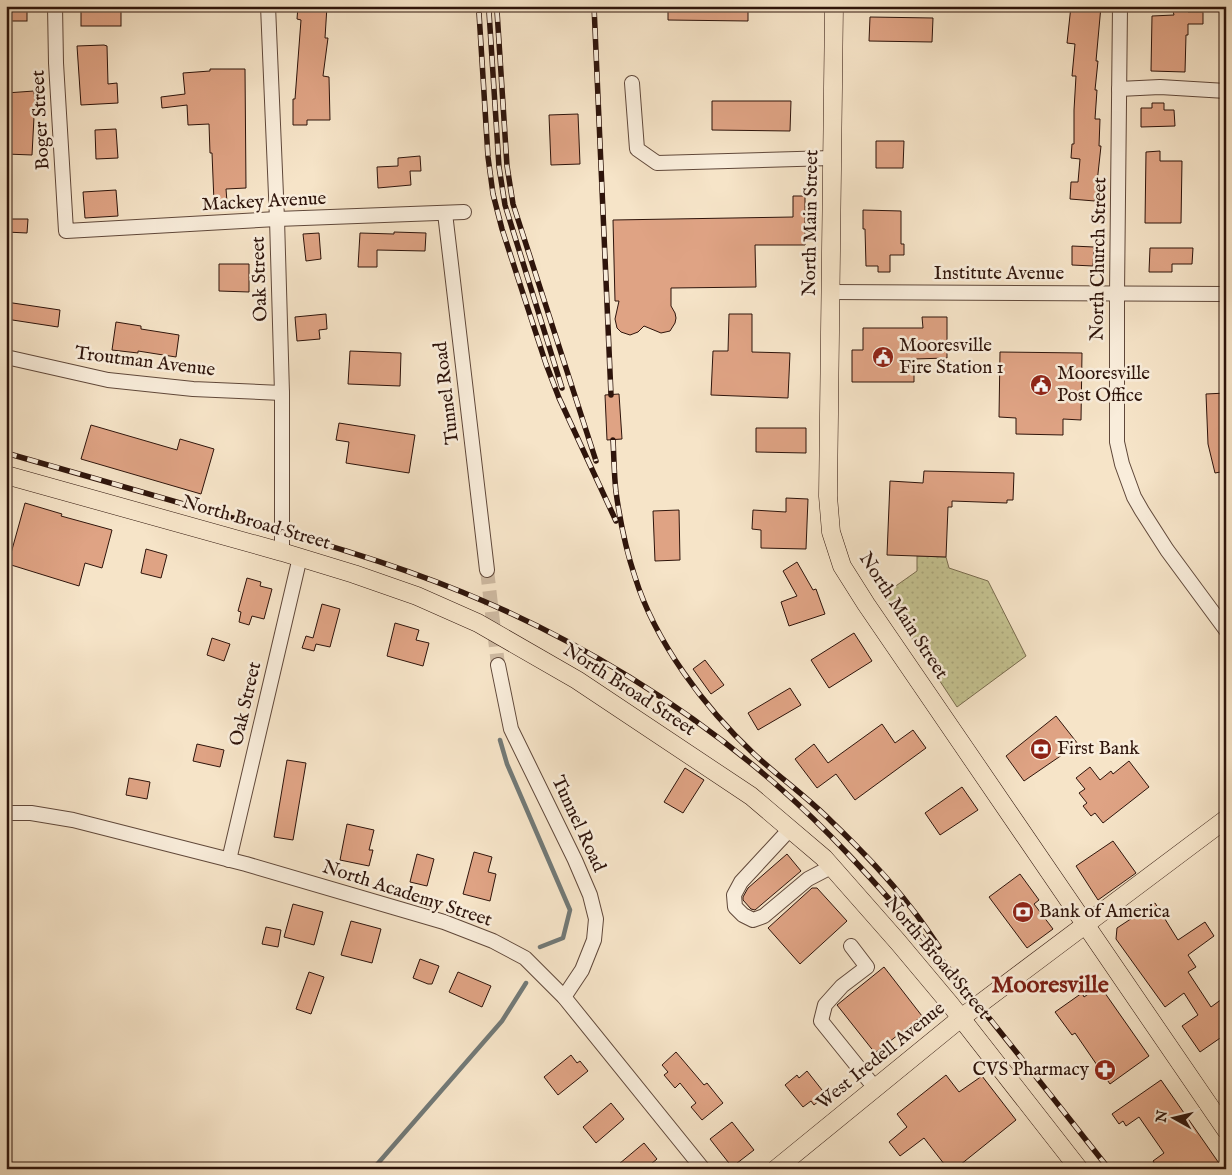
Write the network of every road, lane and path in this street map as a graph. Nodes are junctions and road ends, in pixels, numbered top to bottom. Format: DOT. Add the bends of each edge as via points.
graph roads {
  1 [pos="55,6"];
  2 [pos="268,6"];
  3 [pos="834,6"];
  4 [pos="1120,6"];
  5 [pos="632,83"];
  6 [pos="1119,89"];
  7 [pos="1226,91"];
  8 [pos="832,158"];
  9 [pos="464,212"];
  10 [pos="445,213"];
  11 [pos="277,219"];
  12 [pos="66,231"];
  13 [pos="831,292"];
  14 [pos="1117,294"];
  15 [pos="1226,294"];
  16 [pos="6,357"];
  17 [pos="282,393"];
  18 [pos="6,475"];
  19 [pos="282,552"];
  20 [pos="300,557"];
  21 [pos="487,570"];
  22 [pos="1226,630"];
  23 [pos="498,665"];
  24 [pos="6,813"];
  25 [pos="1226,819"];
  26 [pos="790,830"];
  27 [pos="229,860"];
  28 [pos="832,867"];
  29 [pos="1086,924"];
  30 [pos="851,946"];
  31 [pos="564,997"];
  32 [pos="961,1018"];
  33 [pos="875,1088"];
  34 [pos="1226,1130"];
  35 [pos="703,1169"];
  36 [pos="776,1169"];
  37 [pos="1079,1169"];
  1 -- 12 [label="street, Boger Street"];
  2 -- 11 [label="street, Oak Street"];
  3 -- 8 [label="main road, North Main Street"];
  4 -- 6 [label="street, North Church Street"];
  5 -- 8 [label="street" via="637,149 657,163"];
  6 -- 7 [label="street" via="1160,87"];
  6 -- 14 [label="street, North Church Street"];
  8 -- 13 [label="main road, North Main Street"];
  9 -- 10 [label="street, Mackey Avenue"];
  10 -- 11 [label="street, Mackey Avenue"];
  10 -- 21 [label="street, Tunnel Road"];
  11 -- 12 [label="street, Mackey Avenue"];
  11 -- 17 [label="street, Oak Street"];
  13 -- 14 [label="street, Institute Avenue"];
  13 -- 29 [label="main road, North Main Street" via="828,496 831,532 842,566"];
  14 -- 15 [label="street, Institute Avenue"];
  14 -- 22 [label="street, North Church Street" via="1116,428 1122,464 1142,511"];
  16 -- 17 [label="street, Troutman Avenue" via="108,380 193,389"];
  17 -- 19 [label="street, Oak Street"];
  18 -- 19 [label="main road, North Broad Street"];
  19 -- 20 [label="main road, North Broad Street"];
  20 -- 26 [label="main road, North Broad Street" via="418,596 478,623 577,680 751,796"];
  20 -- 27 [label="street, Oak Street"];
  23 -- 31 [label="street, Tunnel Road" via="511,729 575,860 590,895 596,920 594,940 582,970"];
  24 -- 27 [label="street, North Academy Street" via="31,813 73,820"];
  25 -- 29 [label="main road, West Iredell Avenue"];
  26 -- 28 [label="main road, North Broad Street"];
  26 -- 28 [label="street" via="741,882 734,895 735,907 753,920 764,916 808,879"];
  27 -- 31 [label="street, North Academy Street" via="444,922 493,941 525,958"];
  28 -- 32 [label="main road, North Broad Street"];
  29 -- 32 [label="main road, West Iredell Avenue"];
  29 -- 34 [label="main road, North Main Street"];
  30 -- 33 [label="street" via="867,967 842,986 825,1005 821,1021"];
  31 -- 35 [label="street, North Academy Street"];
  32 -- 33 [label="main road, West Iredell Avenue"];
  32 -- 37 [label="main road, North Broad Street"];
  33 -- 36 [label="main road, West Iredell Avenue"];
}
